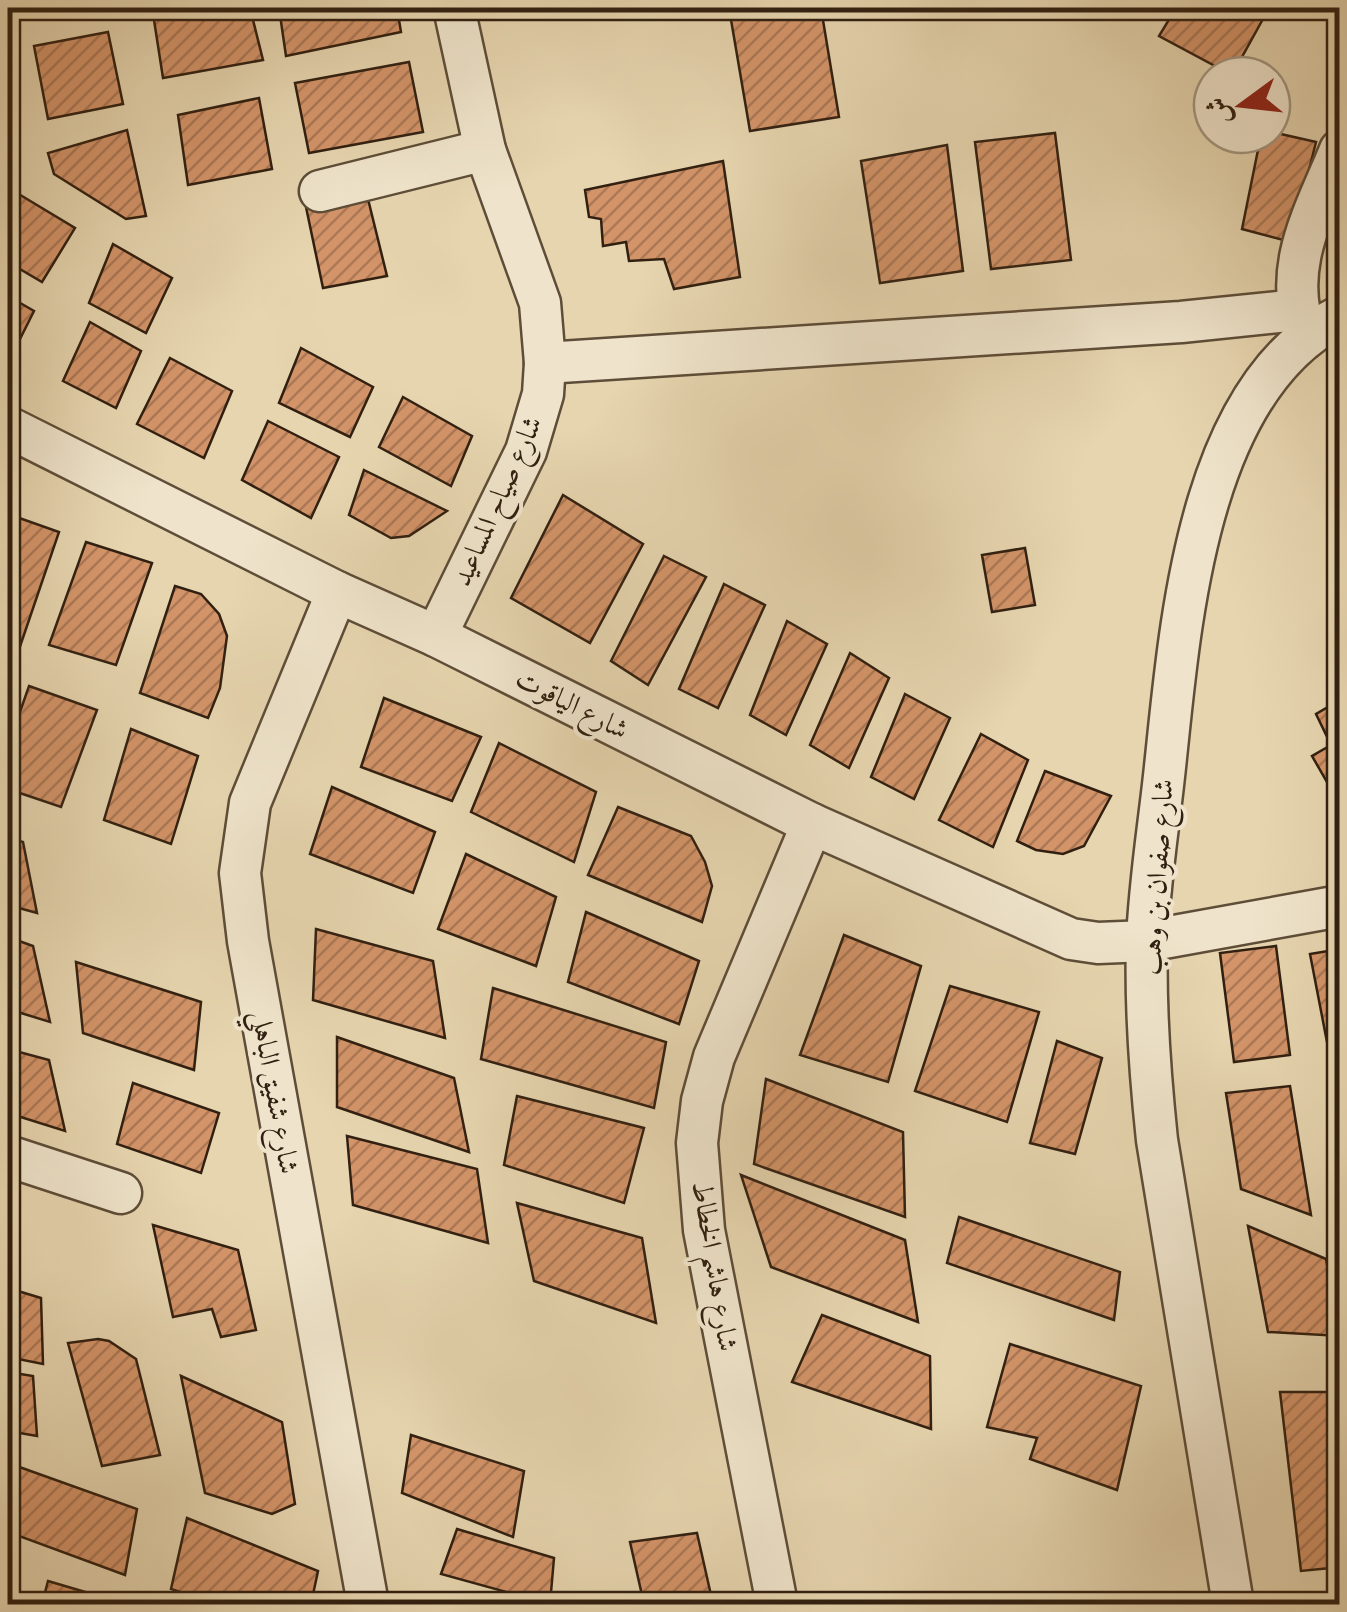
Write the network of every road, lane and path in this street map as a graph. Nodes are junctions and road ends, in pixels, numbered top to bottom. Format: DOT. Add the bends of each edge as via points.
graph roads {
  1 [pos="454,8"];
  2 [pos="484,150"];
  3 [pos="1340,150"];
  4 [pos="320,191"];
  5 [pos="1314,321"];
  6 [pos="545,363"];
  7 [pos="8,427"];
  8 [pos="338,592"];
  9 [pos="436,636"];
  10 [pos="812,824"];
  11 [pos="1340,906"];
  12 [pos="1148,941"];
  13 [pos="8,1156"];
  14 [pos="121,1193"];
  15 [pos="368,1604"];
  16 [pos="777,1604"];
  17 [pos="1233,1604"];
  1 -- 2 [label="street, شارع صياح المساعيد"];
  2 -- 4 [label="street"];
  2 -- 6 [label="street, شارع صياح المساعيد" via="540,303"];
  3 -- 5 [label="street" via="1298,256"];
  5 -- 6 [label="street" via="1181,322"];
  5 -- 12 [label="street, شارع صفوان بن وهب" via="1250,404 1220,463 1197,544 1181,619"];
  6 -- 9 [label="street, شارع صياح المساعيد" via="526,451"];
  7 -- 8 [label="street, شارع الياقوت"];
  8 -- 9 [label="street, شارع الياقوت"];
  8 -- 15 [label="street, شارع شفيق الباهلي" via="250,803 240,873"];
  9 -- 10 [label="street, شارع الياقوت"];
  10 -- 12 [label="street, شارع الياقوت" via="1072,939"];
  10 -- 16 [label="street, شارع هاشم الخطاط" via="714,1057 698,1144 704,1230"];
  11 -- 12 [label="street, شارع الياقوت"];
  12 -- 17 [label="street, شارع صفوان بن وهب" via="1157,1140"];
  13 -- 14 [label="street"];
}
